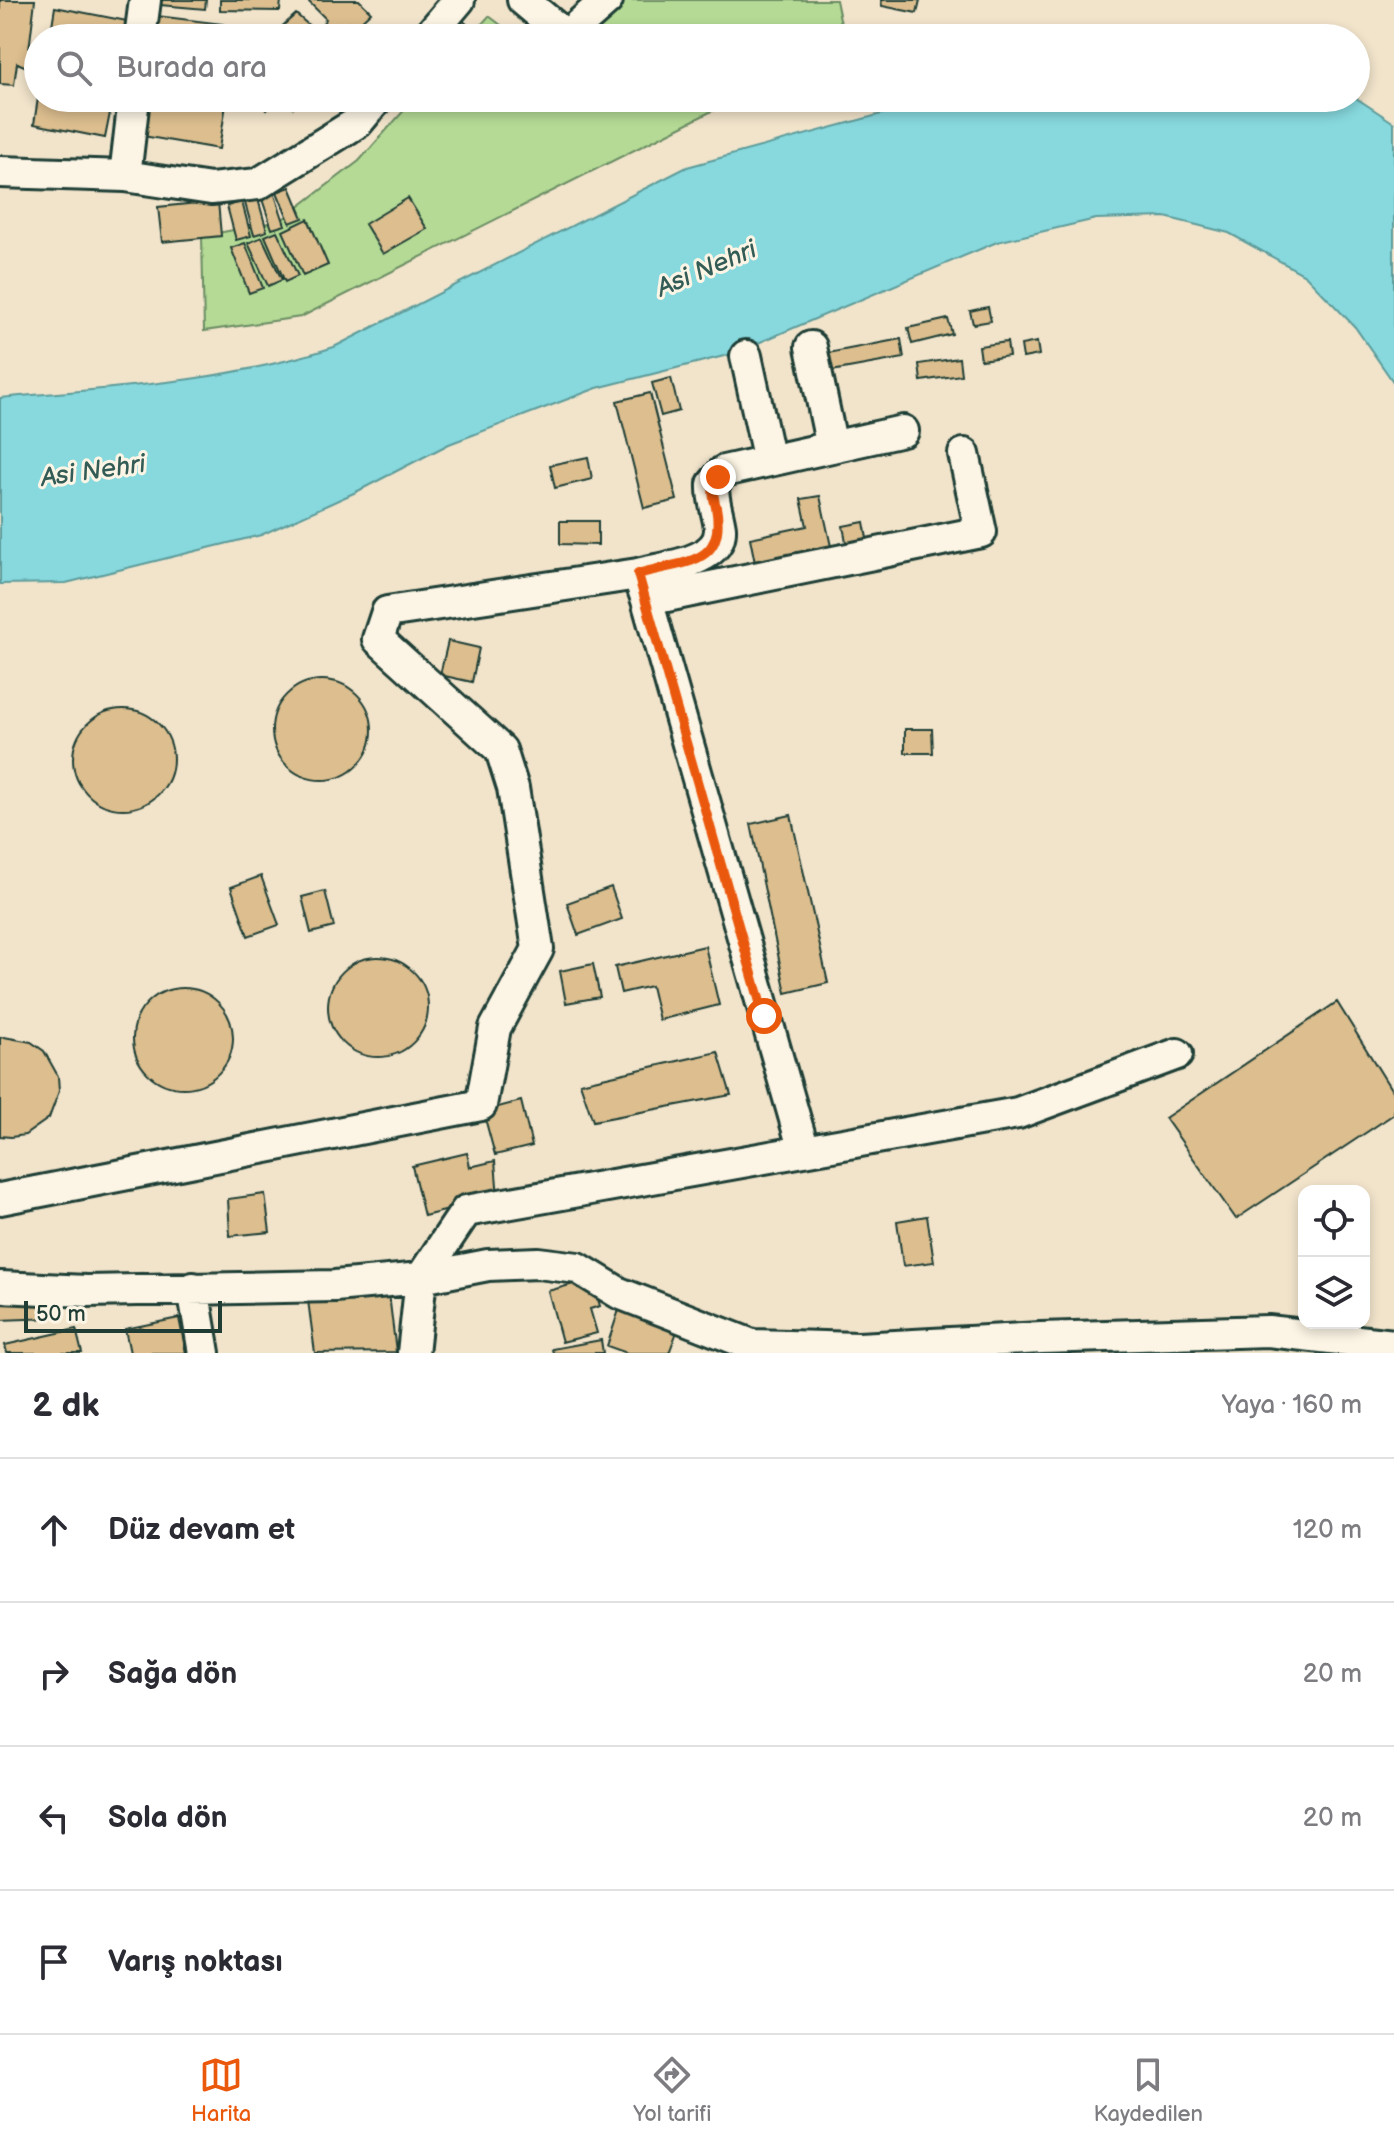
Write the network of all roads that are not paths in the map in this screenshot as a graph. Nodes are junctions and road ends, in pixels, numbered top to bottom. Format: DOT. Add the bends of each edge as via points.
graph roads {
  1 [pos="145,0"];
  2 [pos="459,0"];
  3 [pos="523,0"];
  4 [pos="607,0"];
  5 [pos="142,24"];
  6 [pos="439,24"];
  7 [pos="552,24"];
  8 [pos="580,24"];
  9 [pos="132,112"];
  10 [pos="366,112"];
  11 [pos="0,172"];
  12 [pos="125,176"];
  13 [pos="811,347"];
  14 [pos="746,356"];
  15 [pos="903,431"];
  16 [pos="832,447"];
  17 [pos="964,454"];
  18 [pos="769,461"];
  19 [pos="642,587"];
  20 [pos="1177,1054"];
  21 [pos="804,1151"];
  22 [pos="0,1199"];
  23 [pos="421,1278"];
  24 [pos="0,1287"];
  25 [pos="193,1288"];
  26 [pos="1394,1345"];
  27 [pos="204,1353"];
  28 [pos="413,1353"];
  1 -- 5 [label="street"];
  2 -- 6 [label="street"];
  3 -- 7 [label="street"];
  4 -- 8 [label="street"];
  9 -- 12 [label="street"];
  10 -- 12 [label="street" via="258,184 211,189"];
  11 -- 12 [label="street"];
  13 -- 16 [label="street"];
  14 -- 18 [label="street"];
  15 -- 16 [label="street"];
  16 -- 18 [label="street"];
  17 -- 19 [label="street" via="981,532"];
  18 -- 19 [label="street" via="724,471 713,492 719,536 712,550"];
  19 -- 21 [label="street"];
  19 -- 22 [label="street" via="387,612 378,639 501,750 513,788 538,949 495,1028 481,1105"];
  20 -- 21 [label="street" via="1018,1113"];
  21 -- 23 [label="street" via="466,1211"];
  23 -- 25 [label="street" via="335,1286"];
  23 -- 26 [label="street" via="514,1262 578,1268 619,1293 752,1345 859,1348 1268,1331"];
  23 -- 28 [label="street"];
  24 -- 25 [label="street"];
  25 -- 27 [label="street"];
}
